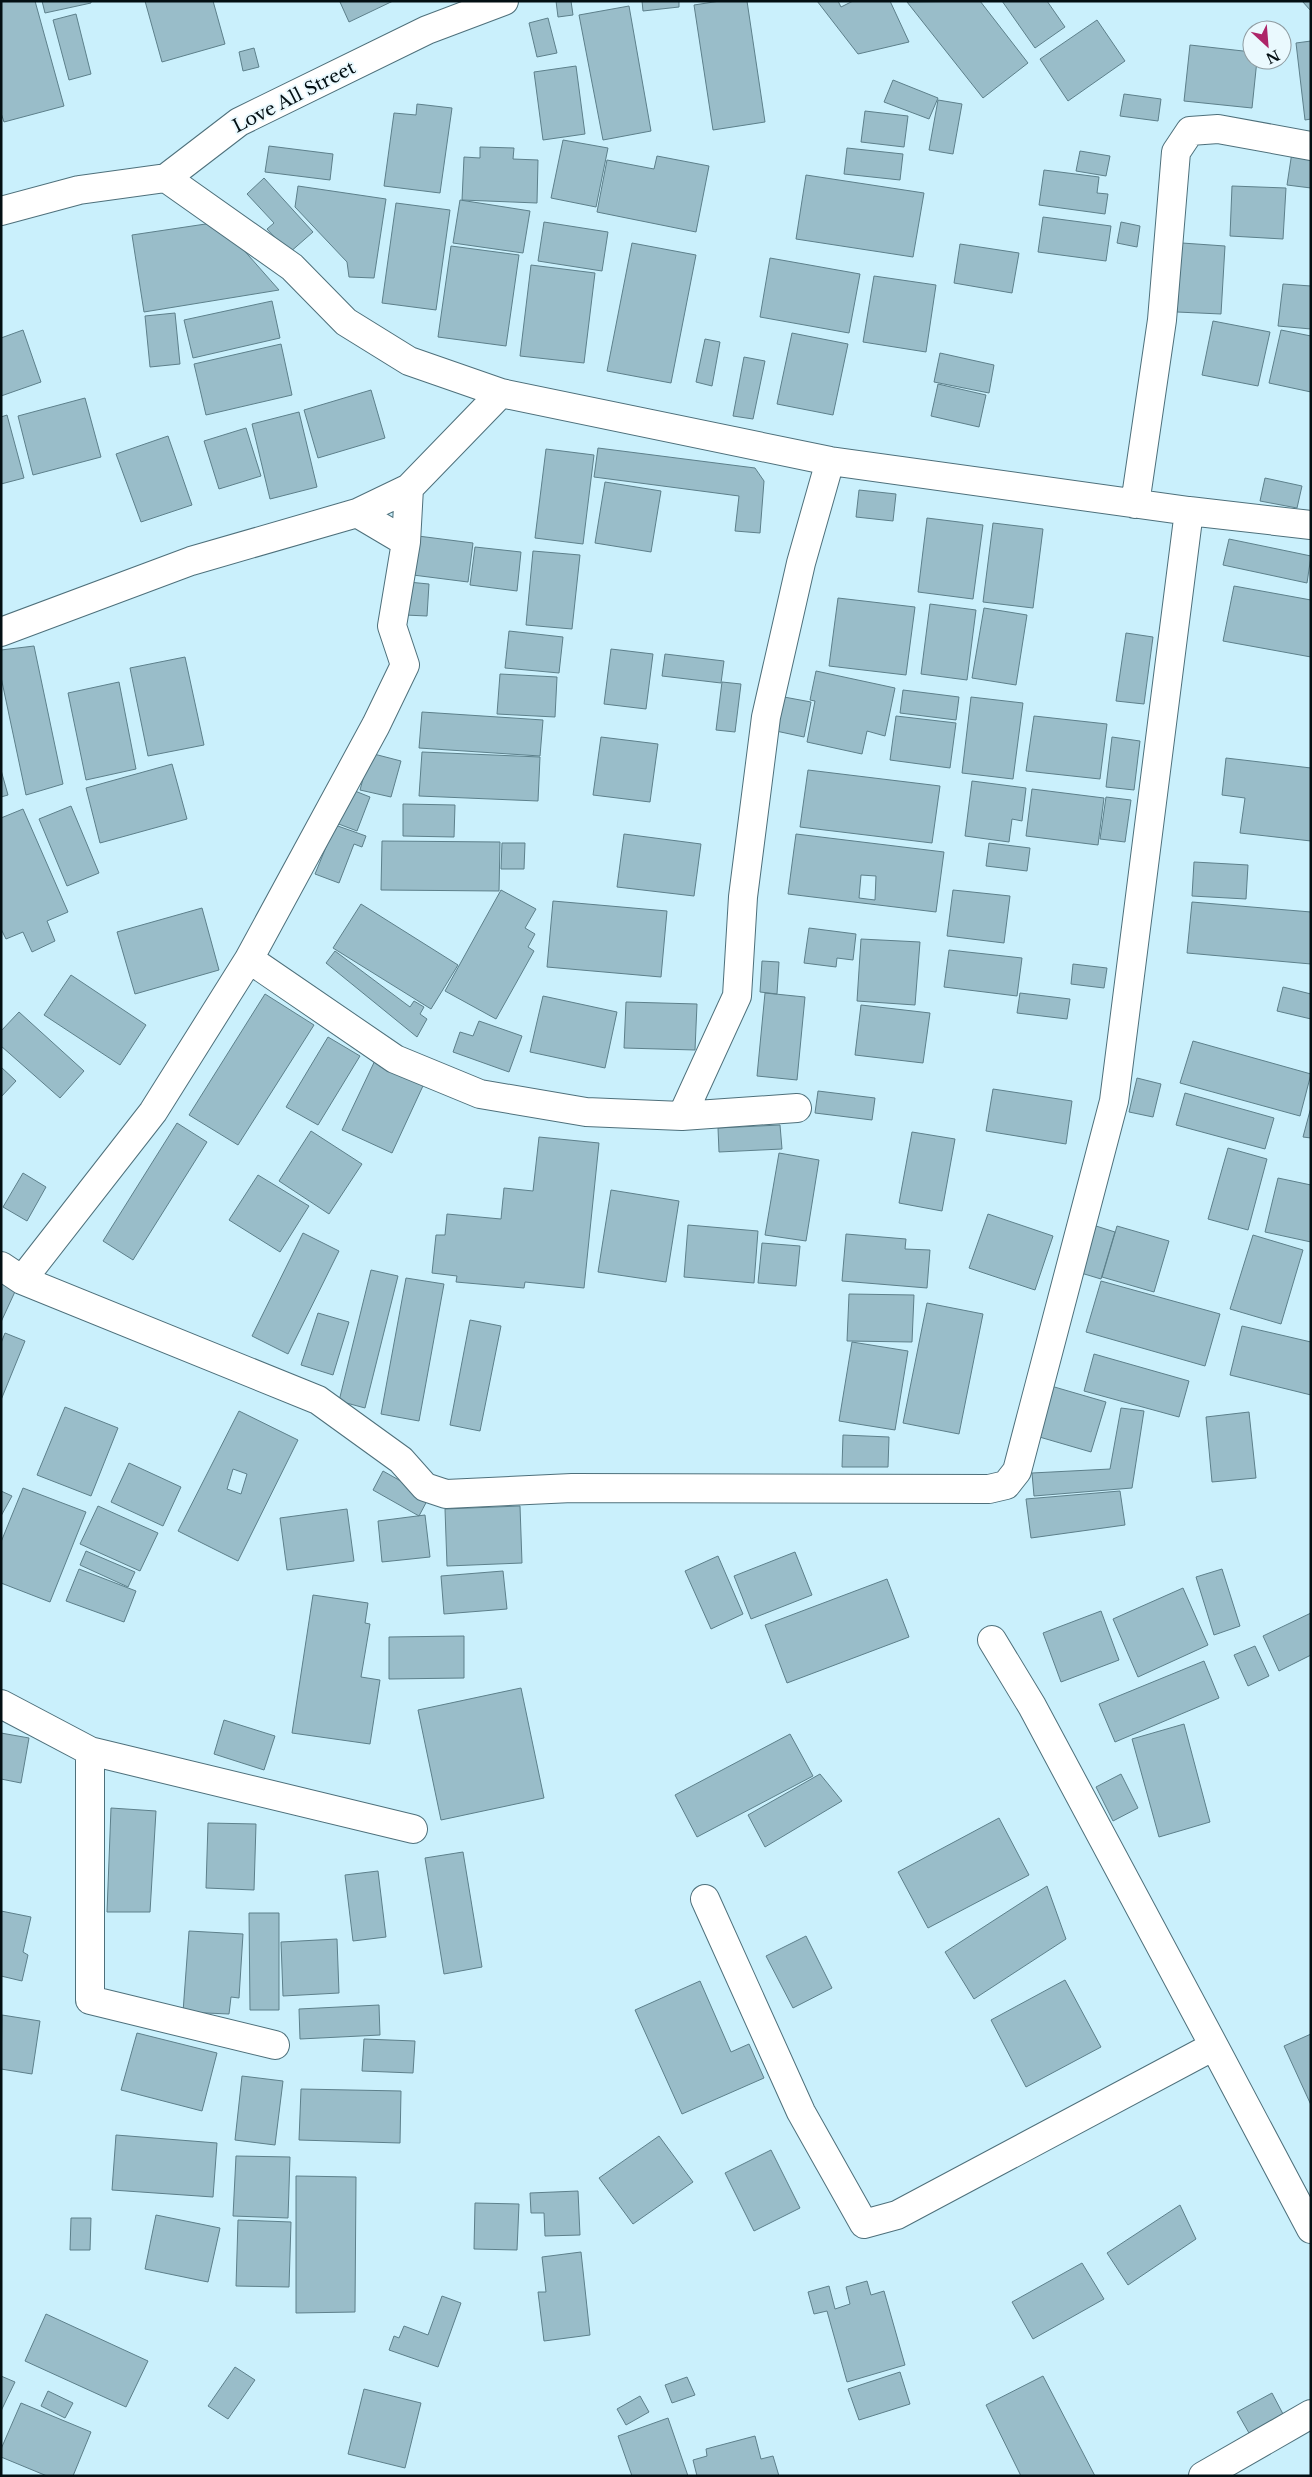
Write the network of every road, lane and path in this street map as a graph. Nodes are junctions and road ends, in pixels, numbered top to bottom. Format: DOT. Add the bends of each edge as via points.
graph roads {
  1 [pos="496,3"];
  2 [pos="1311,146"];
  3 [pos="166,178"];
  4 [pos="1,211"];
  5 [pos="501,393"];
  6 [pos="830,461"];
  7 [pos="409,488"];
  8 [pos="1135,504"];
  9 [pos="1189,512"];
  10 [pos="357,513"];
  11 [pos="1311,524"];
  12 [pos="406,542"];
  13 [pos="1,632"];
  14 [pos="249,959"];
  15 [pos="797,1108"];
  16 [pos="682,1116"];
  17 [pos="12,1273"];
  18 [pos="992,1640"];
  19 [pos="1,1704"];
  20 [pos="90,1751"];
  21 [pos="413,1829"];
  22 [pos="705,1899"];
  23 [pos="275,2046"];
  24 [pos="1214,2046"];
  25 [pos="1311,2229"];
  26 [pos="1311,2414"];
  27 [pos="1203,2476"];
  1 -- 3 [label="street, Love All Street" via="427,30 238,122"];
  2 -- 8 [label="street" via="1218,130 1190,131 1176,152 1162,320"];
  3 -- 4 [label="street" via="79,190"];
  3 -- 5 [label="street" via="292,267 346,322 409,361"];
  5 -- 6 [label="street"];
  5 -- 7 [label="street"];
  6 -- 8 [label="street"];
  6 -- 16 [label="street" via="801,563 766,717 743,897 737,996"];
  7 -- 10 [label="street"];
  7 -- 12 [label="street"];
  8 -- 9 [label="street"];
  9 -- 11 [label="street"];
  9 -- 17 [label="street" via="1114,1100 1017,1471 1006,1485 989,1489 572,1488 446,1494 426,1487 401,1460 318,1400"];
  10 -- 12 [label="street"];
  10 -- 13 [label="street" via="191,560"];
  12 -- 14 [label="street" via="392,626 405,665 376,725"];
  14 -- 16 [label="street" via="395,1059 480,1094 586,1112"];
  14 -- 17 [label="street" via="153,1112"];
  15 -- 16 [label="street"];
  18 -- 24 [label="street" via="1032,1706"];
  19 -- 20 [label="street"];
  20 -- 21 [label="street"];
  20 -- 23 [label="street" via="90,2000"];
  22 -- 24 [label="street" via="801,2112 864,2224 897,2215"];
  24 -- 25 [label="street"];
  26 -- 27 [label="street"];
}
